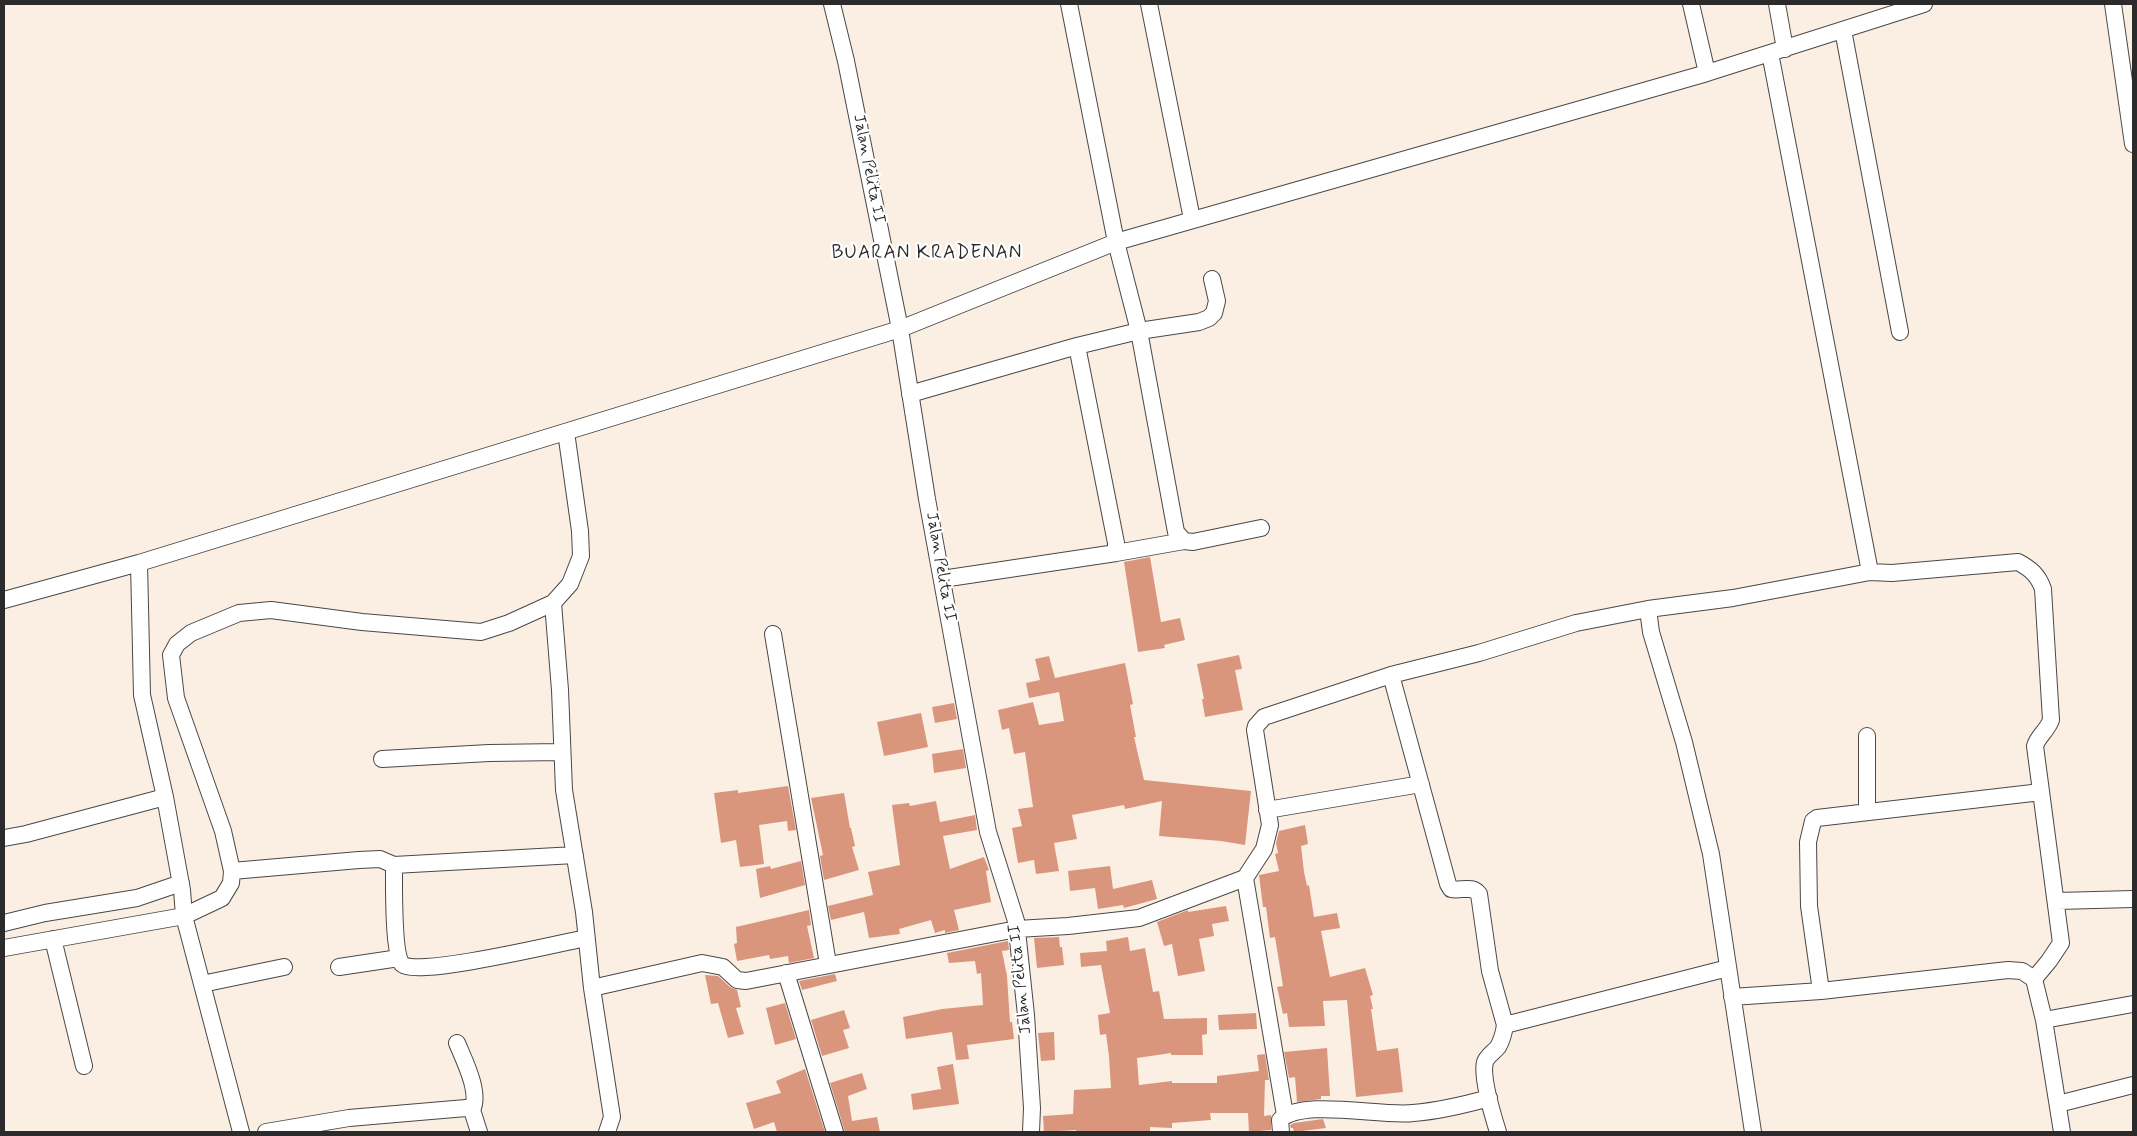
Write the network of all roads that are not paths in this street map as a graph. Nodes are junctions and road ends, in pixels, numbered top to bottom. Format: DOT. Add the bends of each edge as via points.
graph roads {
  1 [pos="832,4"];
  2 [pos="1069,4"];
  3 [pos="1149,4"];
  4 [pos="1691,4"];
  5 [pos="1777,4"];
  6 [pos="1924,4"];
  7 [pos="2113,4"];
  8 [pos="1843,30"];
  9 [pos="1778,51"];
  10 [pos="1707,73"];
  11 [pos="2128,75"];
  12 [pos="2133,144"];
  13 [pos="1192,219"];
  14 [pos="1116,242"];
  15 [pos="1212,279"];
  16 [pos="900,329"];
  17 [pos="1139,331"];
  18 [pos="1900,332"];
  19 [pos="1077,346"];
  20 [pos="910,394"];
  21 [pos="561,434"];
  22 [pos="1261,528"];
  23 [pos="1184,541"];
  24 [pos="1116,553"];
  25 [pos="139,563"];
  26 [pos="1870,568"];
  27 [pos="942,579"];
  28 [pos="4,600"];
  29 [pos="553,603"];
  30 [pos="1648,609"];
  31 [pos="774,634"];
  32 [pos="1390,674"];
  33 [pos="1867,736"];
  34 [pos="561,752"];
  35 [pos="382,759"];
  36 [pos="1421,784"];
  37 [pos="2041,792"];
  38 [pos="165,797"];
  39 [pos="1267,810"];
  40 [pos="1867,812"];
  41 [pos="4,838"];
  42 [pos="575,855"];
  43 [pos="394,865"];
  44 [pos="232,871"];
  45 [pos="1245,878"];
  46 [pos="181,886"];
  47 [pos="2133,899"];
  48 [pos="2057,901"];
  49 [pos="184,913"];
  50 [pos="4,923"];
  51 [pos="1017,929"];
  52 [pos="586,938"];
  53 [pos="53,939"];
  54 [pos="4,948"];
  55 [pos="399,958"];
  56 [pos="828,964"];
  57 [pos="339,967"];
  58 [pos="284,968"];
  59 [pos="1728,968"];
  60 [pos="786,973"];
  61 [pos="2034,978"];
  62 [pos="202,984"];
  63 [pos="592,988"];
  64 [pos="1821,991"];
  65 [pos="1732,997"];
  66 [pos="2133,1004"];
  67 [pos="2044,1020"];
  68 [pos="1506,1025"];
  69 [pos="456,1043"];
  70 [pos="84,1066"];
  71 [pos="2133,1085"];
  72 [pos="1489,1098"];
  73 [pos="2058,1104"];
  74 [pos="472,1110"];
  75 [pos="1285,1115"];
  76 [pos="241,1132"];
  77 [pos="266,1132"];
  78 [pos="479,1132"];
  79 [pos="607,1132"];
  80 [pos="834,1132"];
  81 [pos="1031,1132"];
  82 [pos="1281,1132"];
  83 [pos="1498,1132"];
  84 [pos="1753,1132"];
  85 [pos="2062,1132"];
  1 -- 16 [label="street, Jalan Pelita II"];
  2 -- 14 [label="street"];
  3 -- 13 [label="street"];
  4 -- 10 [label="street"];
  5 -- 9 [label="street"];
  6 -- 8 [label="street"];
  7 -- 11 [label="street"];
  8 -- 9 [label="street"];
  8 -- 18 [label="street"];
  9 -- 10 [label="street"];
  9 -- 26 [label="street"];
  10 -- 13 [label="street"];
  11 -- 12 [label="street"];
  13 -- 14 [label="street"];
  14 -- 16 [label="street"];
  14 -- 17 [label="street"];
  15 -- 17 [label="street" via="1217,301 1209,318"];
  16 -- 20 [label="street, Jalan Pelita II"];
  16 -- 21 [label="street"];
  17 -- 19 [label="street"];
  17 -- 23 [label="street" via="1173,522"];
  19 -- 20 [label="street"];
  19 -- 24 [label="street"];
  20 -- 27 [label="street, Jalan Pelita II"];
  21 -- 25 [label="street"];
  21 -- 29 [label="street" via="580,531 581,556 570,584"];
  22 -- 23 [label="street"];
  23 -- 24 [label="street"];
  24 -- 27 [label="street"];
  25 -- 28 [label="street"];
  25 -- 38 [label="street" via="142,695"];
  26 -- 30 [label="street" via="1733,598"];
  26 -- 37 [label="street" via="1892,573 2018,562 2039,578 2043,589 2051,720 2035,746"];
  27 -- 51 [label="street, Jalan Pelita II" via="988,832"];
  29 -- 34 [label="street"];
  29 -- 44 [label="street" via="481,632 271,610 238,613 191,632 177,644 171,655 176,698 223,831"];
  30 -- 32 [label="street" via="1576,623"];
  30 -- 59 [label="street" via="1651,632 1684,742 1711,854"];
  31 -- 56 [label="street"];
  32 -- 36 [label="street"];
  32 -- 39 [label="street" via="1270,714 1260,721 1255,730"];
  33 -- 40 [label="street"];
  34 -- 35 [label="street"];
  34 -- 42 [label="street"];
  36 -- 39 [label="street"];
  36 -- 68 [label="street" via="1448,884 1451,889 1472,889 1479,894 1490,971"];
  37 -- 40 [label="street"];
  37 -- 48 [label="street"];
  38 -- 41 [label="street"];
  38 -- 46 [label="street"];
  39 -- 45 [label="street" via="1270,825 1264,849"];
  40 -- 64 [label="street" via="1818,818 1811,826 1808,842 1809,906"];
  42 -- 43 [label="street"];
  42 -- 52 [label="street"];
  43 -- 44 [label="street" via="380,859"];
  43 -- 55 [label="street"];
  44 -- 49 [label="street" via="231,883 222,898"];
  45 -- 51 [label="street" via="1139,918"];
  45 -- 75 [label="street"];
  46 -- 49 [label="street"];
  46 -- 50 [label="street" via="137,898"];
  47 -- 48 [label="street"];
  48 -- 61 [label="street" via="2061,943"];
  49 -- 53 [label="street"];
  49 -- 62 [label="street"];
  51 -- 56 [label="street"];
  51 -- 81 [label="street, Jalan Pelita II" via="1026,1015"];
  52 -- 55 [label="street" via="440,967 409,968"];
  52 -- 63 [label="street"];
  53 -- 54 [label="street"];
  53 -- 70 [label="street"];
  55 -- 57 [label="street"];
  56 -- 60 [label="street"];
  58 -- 62 [label="street"];
  59 -- 65 [label="street"];
  59 -- 68 [label="street"];
  60 -- 63 [label="street" via="740,981 723,967 702,962"];
  60 -- 80 [label="street"];
  61 -- 64 [label="street" via="2022,971 2008,970"];
  61 -- 67 [label="street"];
  62 -- 76 [label="street"];
  63 -- 79 [label="street" via="612,1117"];
  64 -- 65 [label="street"];
  65 -- 84 [label="street"];
  66 -- 67 [label="street"];
  67 -- 73 [label="street"];
  68 -- 72 [label="street" via="1502,1039 1486,1060 1484,1068"];
  69 -- 74 [label="street" via="473,1088 475,1105"];
  71 -- 73 [label="street"];
  72 -- 75 [label="street" via="1412,1114 1331,1109"];
  72 -- 83 [label="street"];
  73 -- 85 [label="street"];
  74 -- 77 [label="street" via="349,1118"];
  74 -- 78 [label="street"];
  75 -- 82 [label="street" via="1280,1120"];
}
